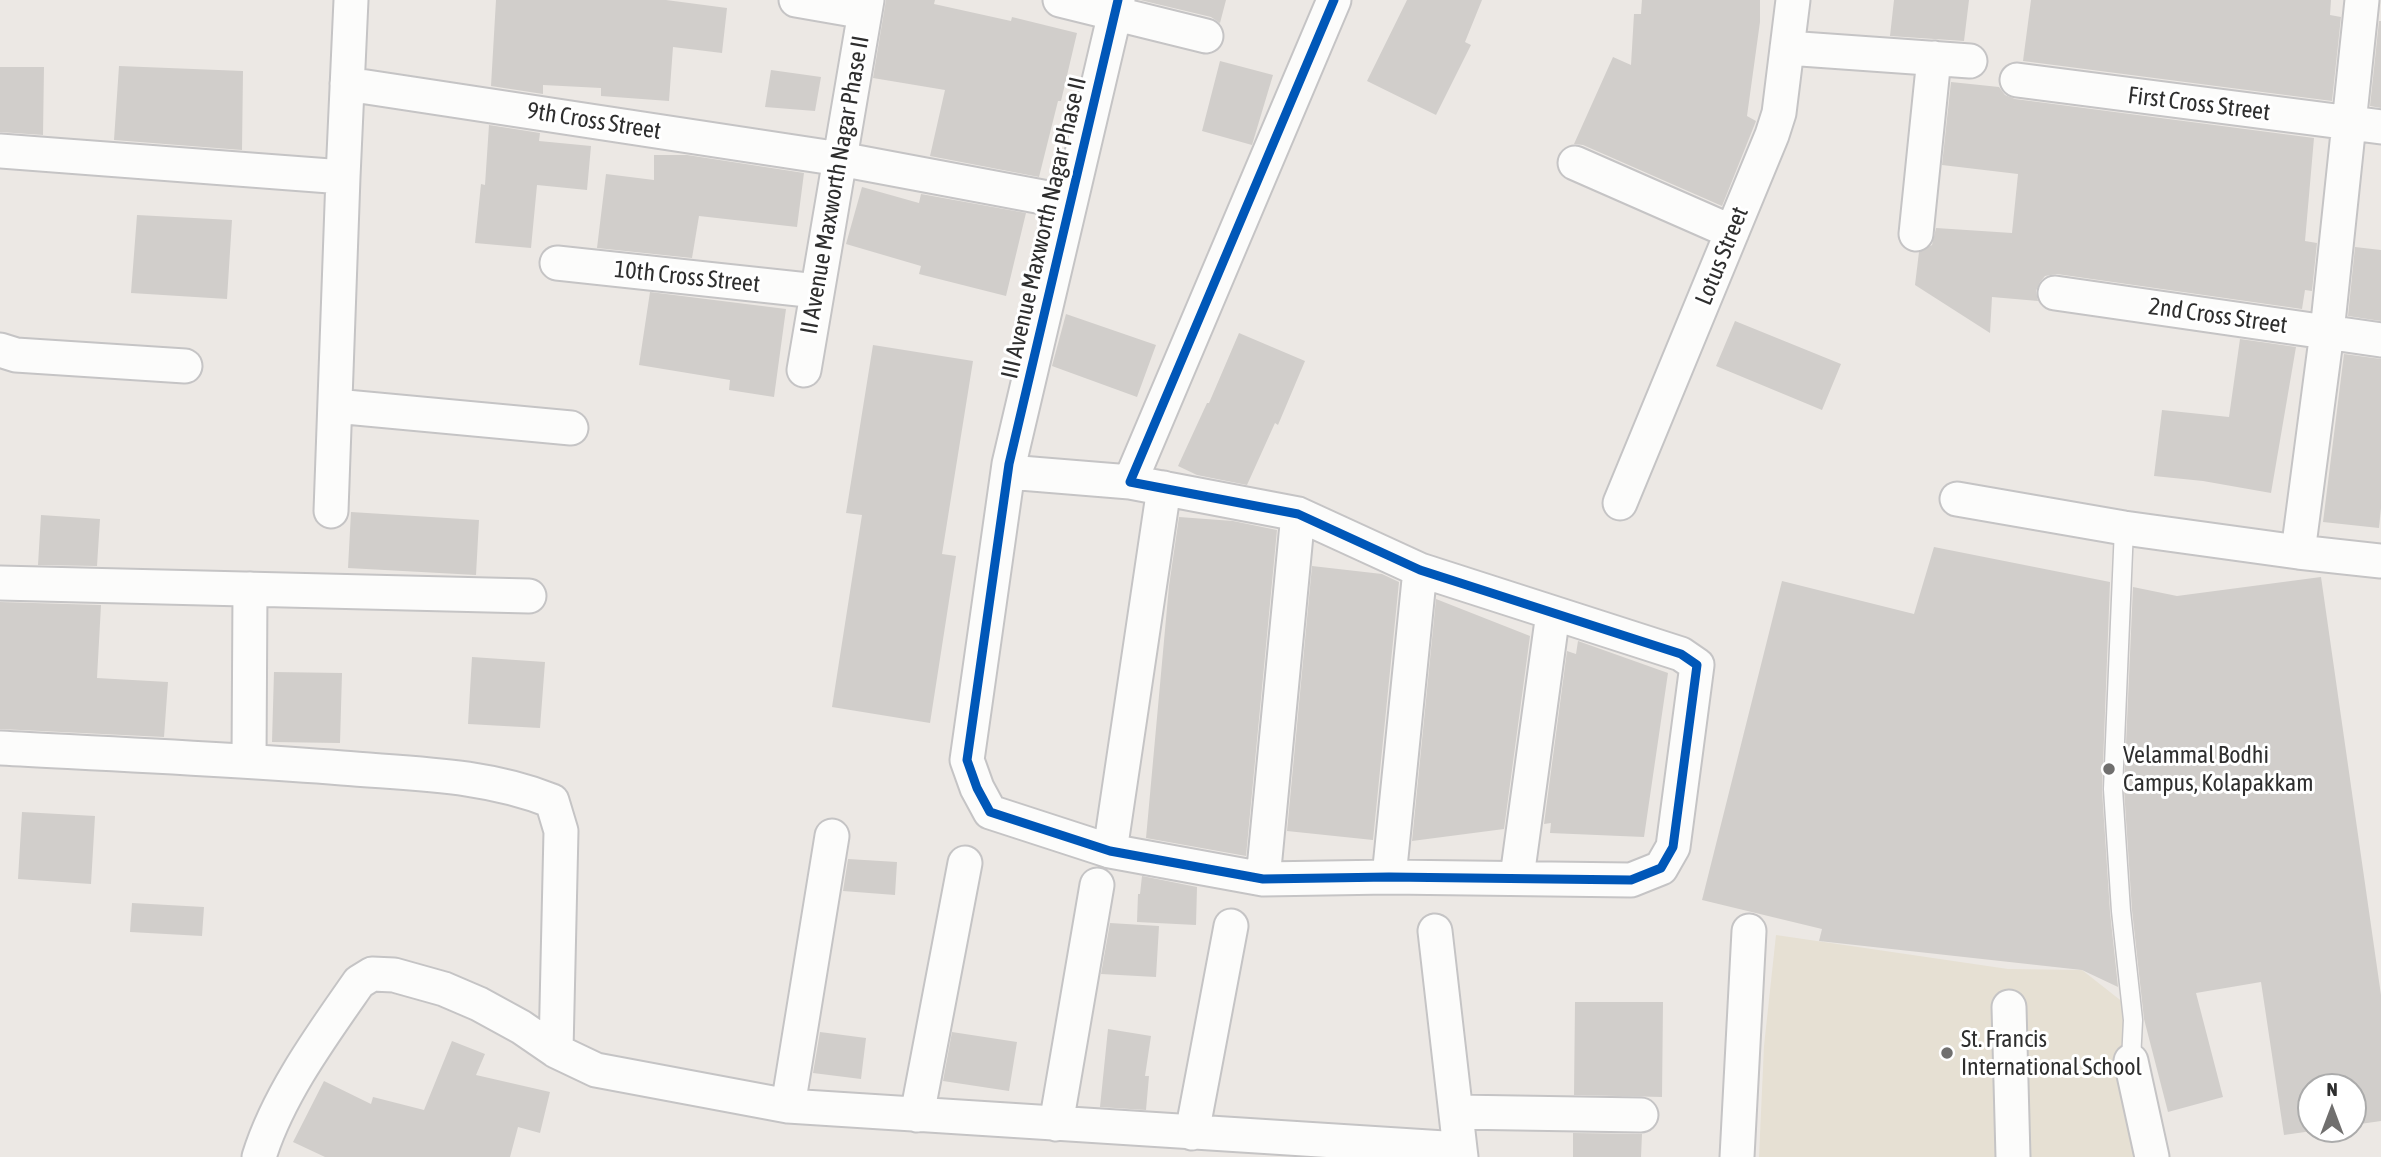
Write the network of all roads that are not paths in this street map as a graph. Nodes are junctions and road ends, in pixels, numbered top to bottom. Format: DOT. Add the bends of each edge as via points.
graph roads {
  1 [pos="351,0"];
  2 [pos="796,0"];
  3 [pos="1060,0"];
  4 [pos="1335,0"];
  5 [pos="1793,0"];
  6 [pos="2362,0"];
  7 [pos="866,6"];
  8 [pos="1116,7"];
  9 [pos="1206,36"];
  10 [pos="1787,48"];
  11 [pos="1934,58"];
  12 [pos="1970,61"];
  13 [pos="2017,80"];
  14 [pos="347,84"];
  15 [pos="2347,124"];
  16 [pos="2381,127"];
  17 [pos="0,151"];
  18 [pos="840,159"];
  19 [pos="1574,163"];
  20 [pos="343,177"];
  21 [pos="1069,202"];
  22 [pos="1732,232"];
  23 [pos="1916,234"];
  24 [pos="557,263"];
  25 [pos="817,292"];
  26 [pos="2055,293"];
  27 [pos="2327,332"];
  28 [pos="2381,340"];
  29 [pos="0,350"];
  30 [pos="185,366"];
  31 [pos="804,370"];
  32 [pos="335,406"];
  33 [pos="571,428"];
  34 [pos="1008,468"];
  35 [pos="1130,482"];
  36 [pos="1164,488"];
  37 [pos="1957,499"];
  38 [pos="1620,503"];
  39 [pos="331,512"];
  40 [pos="1298,514"];
  41 [pos="2124,528"];
  42 [pos="2298,552"];
  43 [pos="2381,561"];
  44 [pos="1420,570"];
  45 [pos="0,583"];
  46 [pos="250,589"];
  47 [pos="529,596"];
  48 [pos="1553,612"];
  49 [pos="0,747"];
  50 [pos="248,761"];
  51 [pos="832,836"];
  52 [pos="1110,851"];
  53 [pos="965,863"];
  54 [pos="1389,877"];
  55 [pos="1517,877"];
  56 [pos="1263,879"];
  57 [pos="1097,885"];
  58 [pos="1231,926"];
  59 [pos="1749,930"];
  60 [pos="1435,931"];
  61 [pos="2009,1007"];
  62 [pos="556,1051"];
  63 [pos="2131,1061"];
  64 [pos="788,1106"];
  65 [pos="1456,1112"];
  66 [pos="917,1115"];
  67 [pos="1641,1115"];
  68 [pos="1056,1124"];
  69 [pos="1192,1133"];
  70 [pos="1461,1153"];
  71 [pos="259,1157"];
  72 [pos="1737,1157"];
  73 [pos="2013,1157"];
  74 [pos="2152,1157"];
  1 -- 14 [label="street"];
  2 -- 7 [label="street"];
  3 -- 8 [label="street"];
  4 -- 35 [label="street"];
  5 -- 10 [label="street, Lotus Street"];
  6 -- 15 [label="street"];
  7 -- 18 [label="street, II Avenue Maxworth Nagar Phase II"];
  8 -- 9 [label="street"];
  8 -- 21 [label="street, III Avenue Maxworth Nagar Phase II"];
  10 -- 11 [label="street"];
  10 -- 22 [label="street, Lotus Street" via="1776,122"];
  11 -- 12 [label="street"];
  11 -- 23 [label="street"];
  13 -- 15 [label="street, First Cross Street"];
  14 -- 18 [label="street, 9th Cross Street"];
  14 -- 20 [label="street"];
  15 -- 16 [label="street, First Cross Street"];
  15 -- 27 [label="street"];
  17 -- 20 [label="street"];
  18 -- 21 [label="street, 9th Cross Street"];
  18 -- 25 [label="street, II Avenue Maxworth Nagar Phase II"];
  19 -- 22 [label="street"];
  20 -- 32 [label="street"];
  21 -- 34 [label="street, III Avenue Maxworth Nagar Phase II"];
  22 -- 38 [label="street, Lotus Street"];
  24 -- 25 [label="street, 10th Cross Street"];
  25 -- 31 [label="street, II Avenue Maxworth Nagar Phase II"];
  26 -- 27 [label="street, 2nd Cross Street"];
  27 -- 28 [label="street, 2nd Cross Street"];
  27 -- 42 [label="street"];
  29 -- 30 [label="street" via="16,355"];
  32 -- 33 [label="street"];
  32 -- 39 [label="street"];
  34 -- 35 [label="street"];
  34 -- 52 [label="street, III Avenue Maxworth Nagar Phase II" via="967,760 990,812"];
  35 -- 36 [label="street"];
  36 -- 40 [label="street"];
  36 -- 52 [label="street"];
  37 -- 41 [label="street"];
  40 -- 44 [label="street"];
  40 -- 56 [label="street"];
  41 -- 42 [label="street"];
  41 -- 63 [label="lane" via="2113,789 2133,1020"];
  42 -- 43 [label="street"];
  44 -- 48 [label="street"];
  44 -- 54 [label="street"];
  45 -- 46 [label="street"];
  46 -- 47 [label="street"];
  46 -- 50 [label="street"];
  48 -- 55 [label="street"];
  48 -- 55 [label="street, III Avenue Maxworth Nagar Phase II" via="1681,654 1697,665 1696,684 1673,847 1661,868 1631,880"];
  49 -- 50 [label="street"];
  50 -- 62 [label="street" via="468,778 521,789 552,802 561,831"];
  51 -- 64 [label="street"];
  52 -- 56 [label="street, III Avenue Maxworth Nagar Phase II"];
  53 -- 66 [label="street"];
  54 -- 55 [label="street, III Avenue Maxworth Nagar Phase II"];
  54 -- 56 [label="street, III Avenue Maxworth Nagar Phase II"];
  57 -- 68 [label="street"];
  58 -- 69 [label="street"];
  59 -- 72 [label="street"];
  60 -- 65 [label="street"];
  61 -- 73 [label="street"];
  62 -- 64 [label="street" via="596,1070"];
  62 -- 71 [label="street" via="444,989 394,975 372,974 359,982 287,1094"];
  63 -- 74 [label="street"];
  64 -- 66 [label="street"];
  65 -- 67 [label="street"];
  65 -- 70 [label="street"];
  66 -- 68 [label="street"];
  68 -- 69 [label="street"];
  69 -- 70 [label="street"];
}
